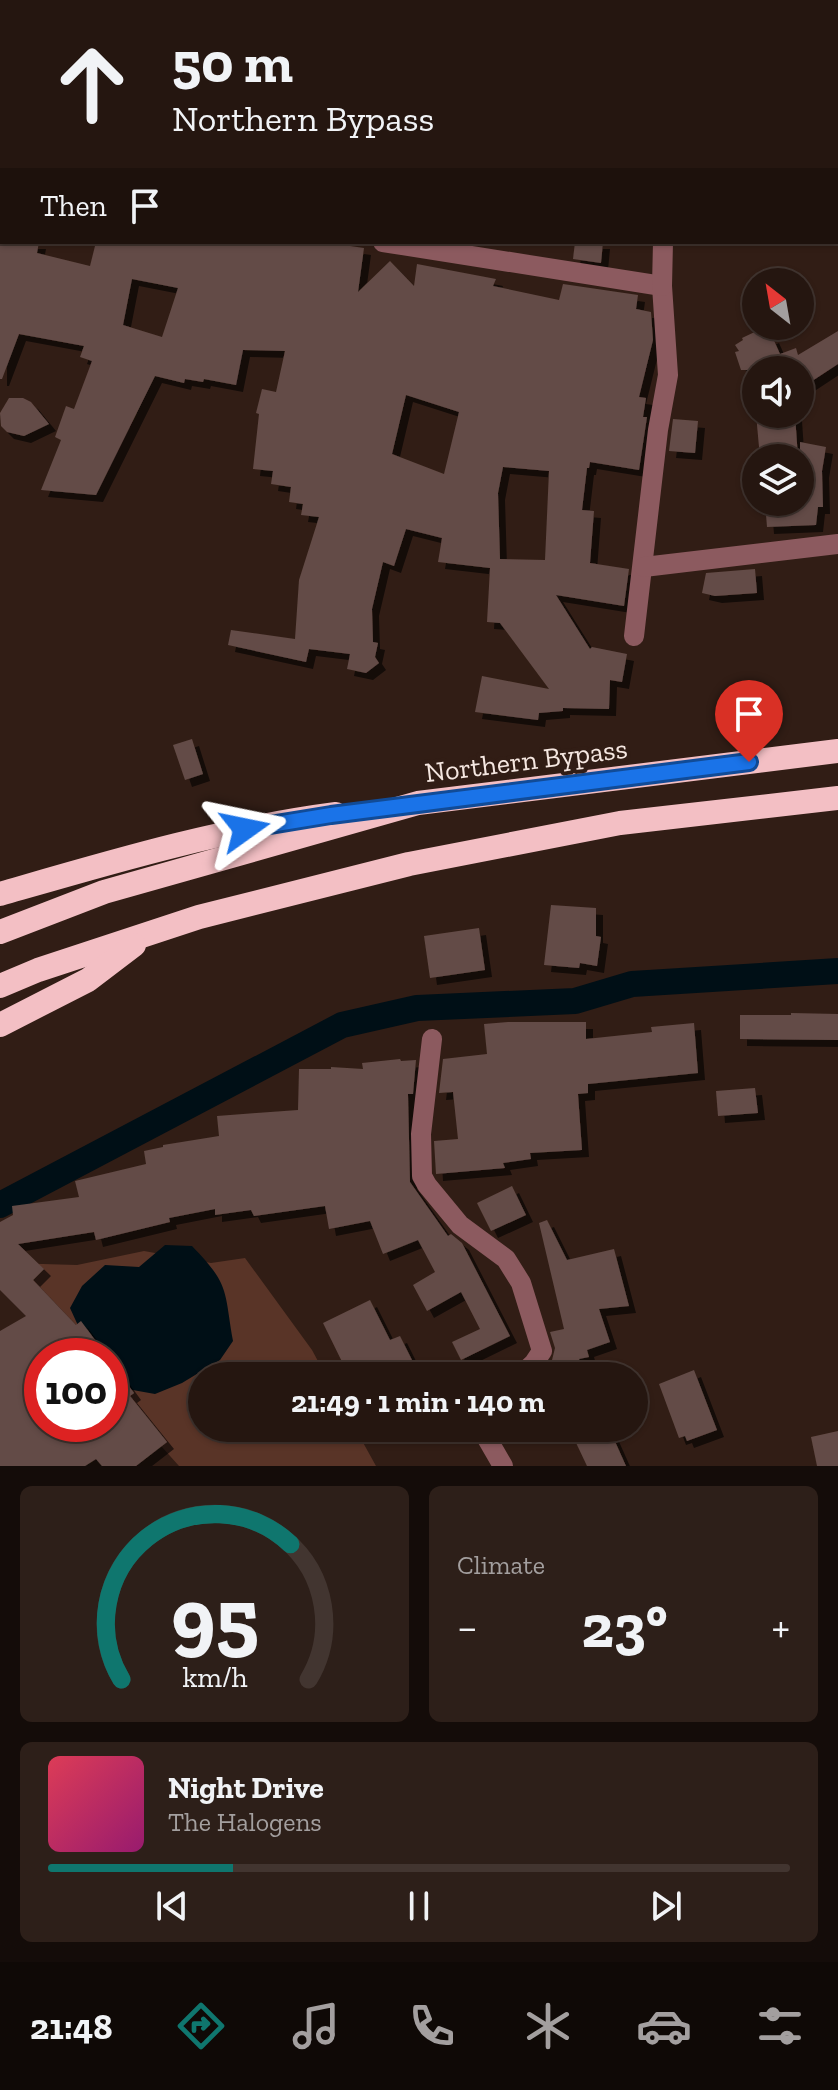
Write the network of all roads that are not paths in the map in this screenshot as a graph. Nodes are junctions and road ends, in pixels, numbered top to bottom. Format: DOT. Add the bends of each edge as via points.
graph roads {
  1 [pos="396,244"];
  2 [pos="663,244"];
  3 [pos="662,286"];
  4 [pos="838,544"];
  5 [pos="644,567"];
  6 [pos="634,636"];
  7 [pos="838,751"];
  8 [pos="838,798"];
  9 [pos="418,803"];
  10 [pos="0,894"];
  11 [pos="0,932"];
  12 [pos="152,932"];
  13 [pos="0,986"];
  14 [pos="0,1025"];
  15 [pos="432,1039"];
  16 [pos="535,1362"];
  17 [pos="489,1442"];
  18 [pos="503,1466"];
  1 -- 3 [label="street"];
  2 -- 3 [label="street"];
  3 -- 5 [label="street" via="668,375"];
  4 -- 5 [label="street"];
  5 -- 6 [label="street"];
  7 -- 9 [label="highway, Northern Bypass"];
  8 -- 12 [label="highway" via="620,823 424,861"];
  9 -- 10 [label="highway" via="272,822"];
  9 -- 11 [label="highway, Northern Bypass" via="104,892"];
  12 -- 13 [label="highway"];
  12 -- 14 [label="highway" via="88,980"];
  15 -- 16 [label="street" via="421,1134 422,1176 460,1225 506,1259 521,1283 542,1351"];
  17 -- 18 [label="street"];
}
